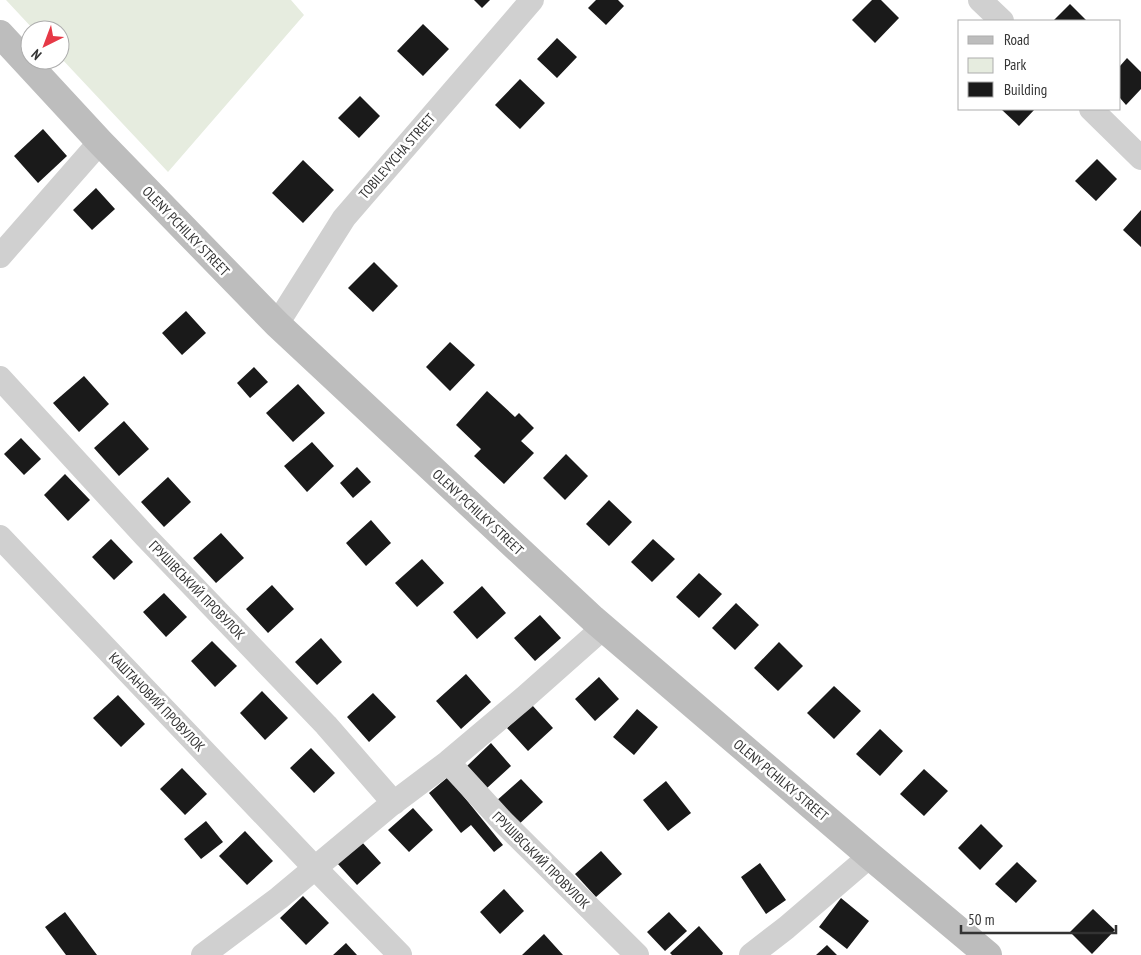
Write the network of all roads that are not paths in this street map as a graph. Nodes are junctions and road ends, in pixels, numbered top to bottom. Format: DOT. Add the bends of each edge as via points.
graph roads {
  1 [pos="532,0"];
  2 [pos="980,0"];
  3 [pos="1001,20"];
  4 [pos="0,34"];
  5 [pos="1092,110"];
  6 [pos="100,142"];
  7 [pos="1141,158"];
  8 [pos="0,256"];
  9 [pos="276,324"];
  10 [pos="0,378"];
  11 [pos="0,537"];
  12 [pos="603,628"];
  13 [pos="448,762"];
  14 [pos="394,803"];
  15 [pos="870,856"];
  16 [pos="315,868"];
  17 [pos="203,955"];
  18 [pos="400,955"];
  19 [pos="637,955"];
  20 [pos="751,955"];
  21 [pos="988,955"];
  1 -- 9 [label="street, TOBILEVYCHA STREET" via="344,218"];
  2 -- 3 [label="street"];
  4 -- 6 [label="street, OLENY PCHILKY STREET"];
  5 -- 7 [label="street"];
  6 -- 8 [label="street"];
  6 -- 9 [label="street, OLENY PCHILKY STREET"];
  9 -- 12 [label="street, OLENY PCHILKY STREET"];
  10 -- 14 [label="street, ГРУШІВСЬКИЙ ПРОВУЛОК" via="326,725"];
  11 -- 16 [label="street, КАШТАНОВИЙ ПРОВУЛОК"];
  12 -- 13 [label="street"];
  12 -- 15 [label="street, OLENY PCHILKY STREET"];
  13 -- 14 [label="street"];
  13 -- 19 [label="street, ГРУШІВСЬКИЙ ПРОВУЛОК" via="503,822"];
  14 -- 16 [label="street"];
  15 -- 20 [label="street"];
  15 -- 21 [label="street, OLENY PCHILKY STREET"];
  16 -- 17 [label="street"];
  16 -- 18 [label="street, КАШТАНОВИЙ ПРОВУЛОК"];
}
